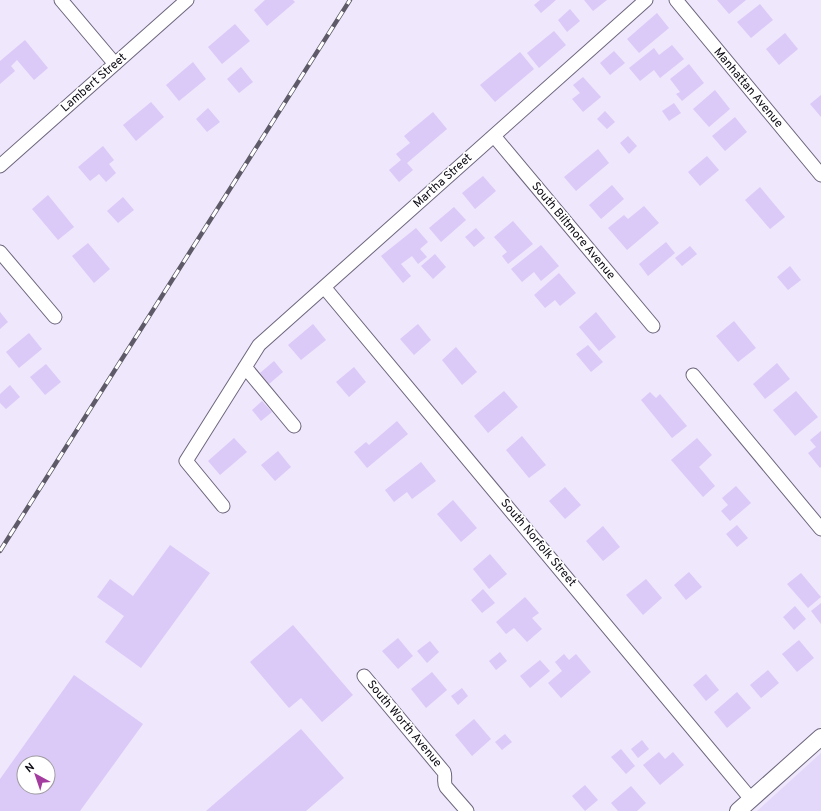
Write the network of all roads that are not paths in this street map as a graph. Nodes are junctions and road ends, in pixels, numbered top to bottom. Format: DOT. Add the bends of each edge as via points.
graph roads {
  1 [pos="61,0"];
  2 [pos="187,0"];
  3 [pos="646,0"];
  4 [pos="676,0"];
  5 [pos="115,64"];
  6 [pos="494,136"];
  7 [pos="0,166"];
  8 [pos="821,175"];
  9 [pos="0,252"];
  10 [pos="324,287"];
  11 [pos="55,317"];
  12 [pos="653,326"];
  13 [pos="245,367"];
  14 [pos="693,375"];
  15 [pos="294,426"];
  16 [pos="223,506"];
  17 [pos="821,529"];
  18 [pos="364,676"];
  19 [pos="821,737"];
  20 [pos="751,799"];
  21 [pos="467,811"];
  22 [pos="738,811"];
  1 -- 5 [label="street"];
  2 -- 5 [label="street, Lambert Street"];
  3 -- 6 [label="street, Martha Street"];
  4 -- 8 [label="street, Manhattan Avenue"];
  5 -- 7 [label="street, Lambert Street"];
  6 -- 10 [label="street, Martha Street"];
  6 -- 12 [label="street, South Biltmore Avenue"];
  9 -- 11 [label="street"];
  10 -- 13 [label="street, Martha Street" via="259,345"];
  10 -- 20 [label="street, South Norfolk Street"];
  13 -- 15 [label="street"];
  13 -- 16 [label="street" via="186,461"];
  14 -- 17 [label="street"];
  18 -- 21 [label="street, South Worth Avenue" via="444,772 446,787"];
  19 -- 20 [label="street"];
  20 -- 22 [label="street"];
}
